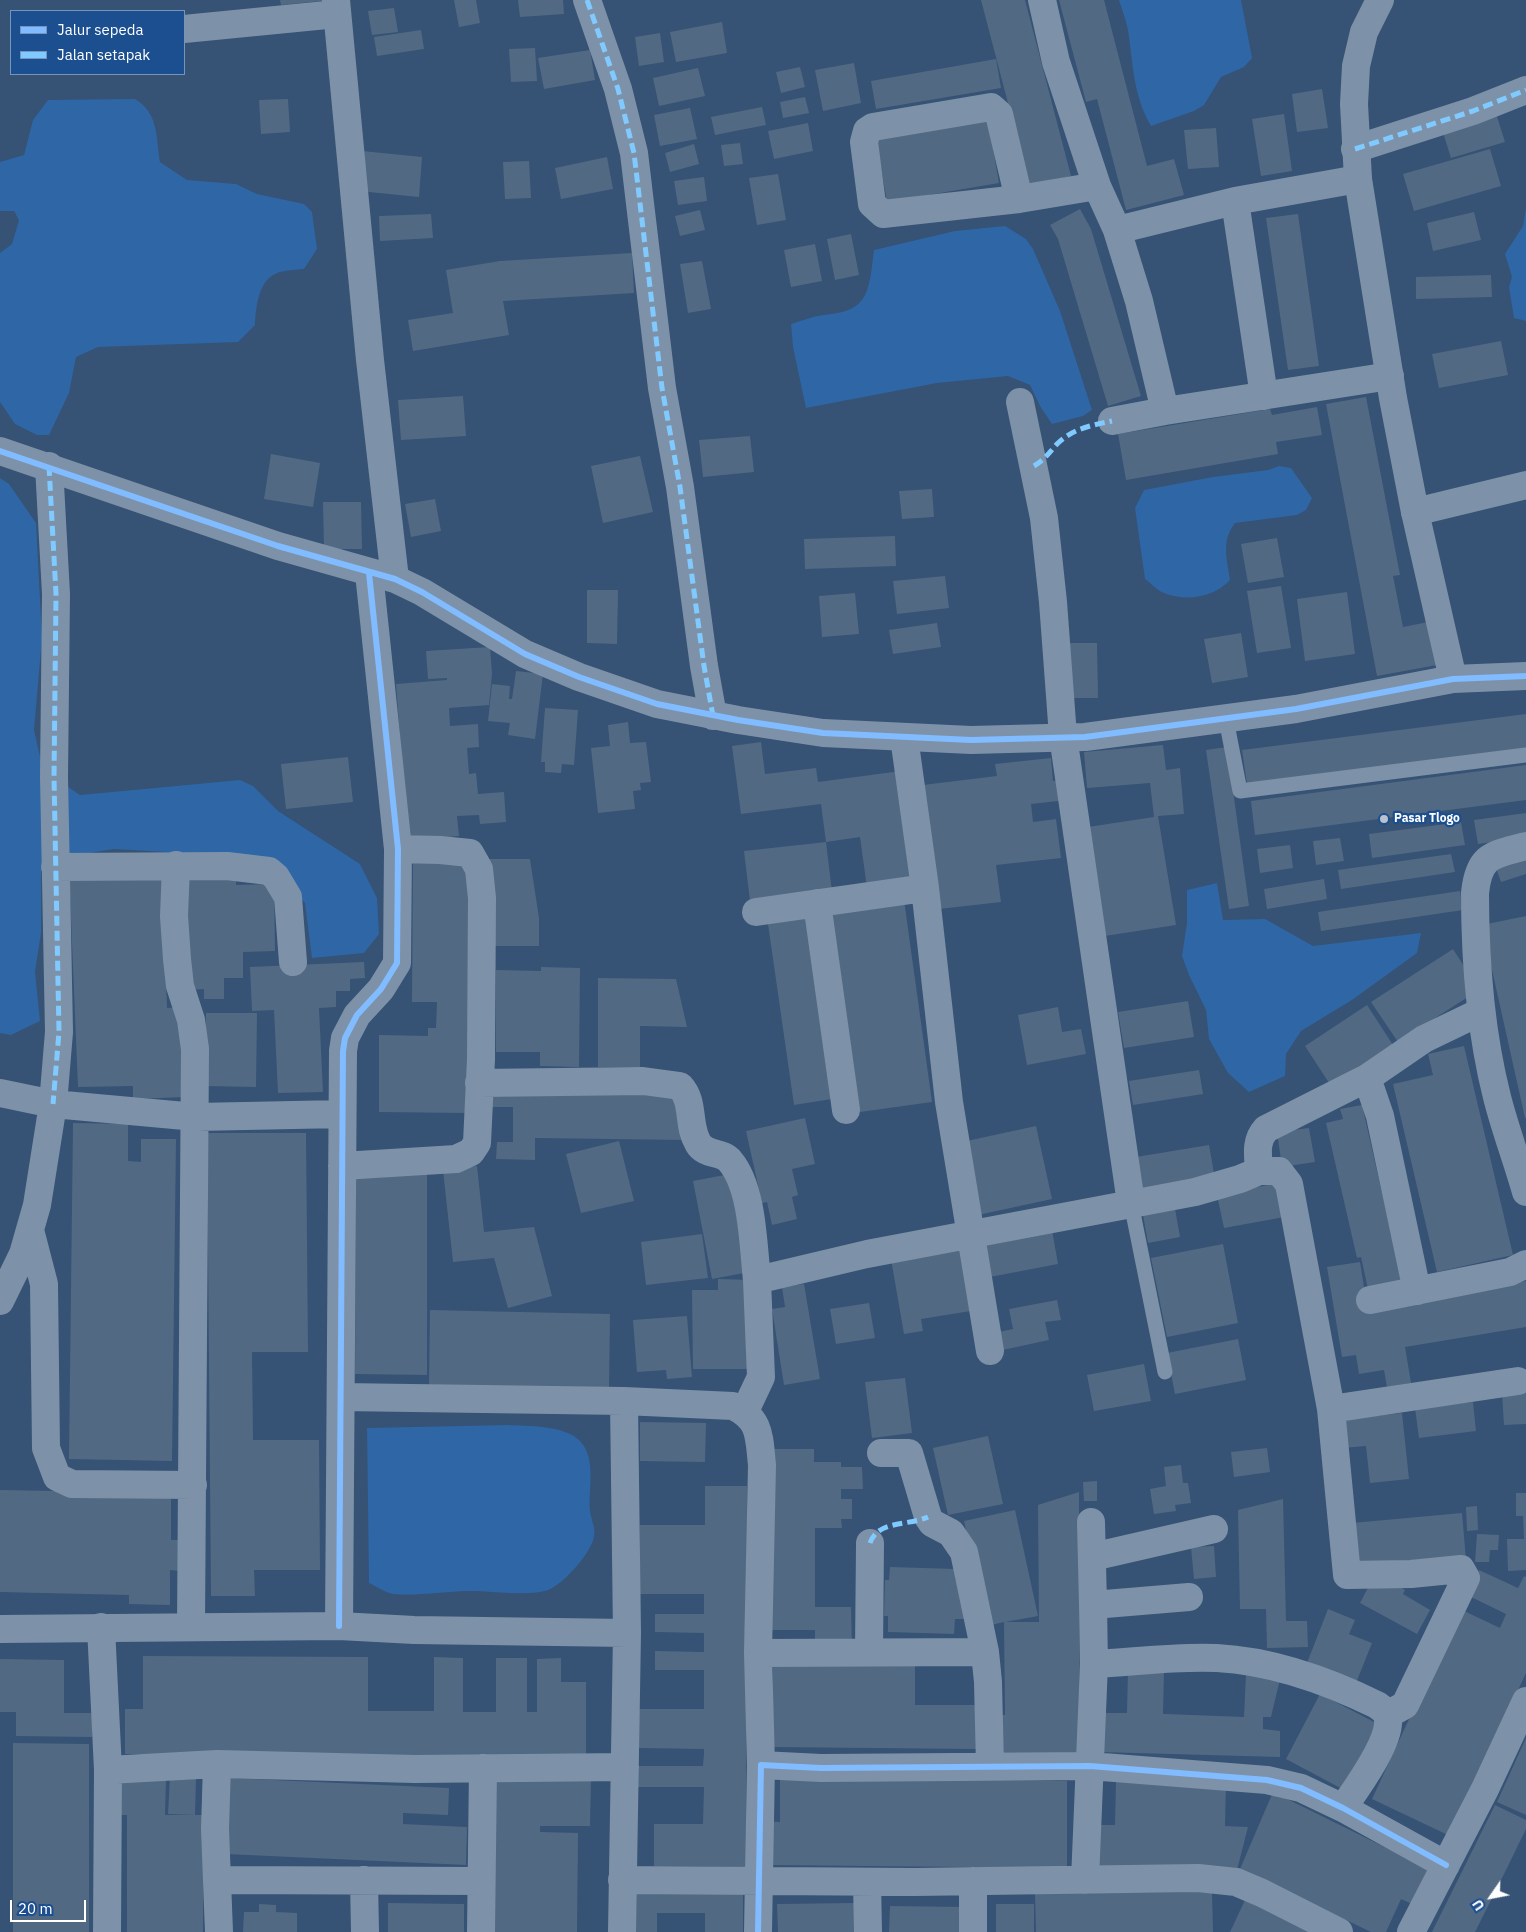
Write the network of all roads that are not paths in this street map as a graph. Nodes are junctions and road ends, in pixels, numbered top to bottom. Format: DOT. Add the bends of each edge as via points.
graph roads {
  1 [pos="587,0"];
  2 [pos="1042,0"];
  3 [pos="1380,0"];
  4 [pos="336,7"];
  5 [pos="185,29"];
  6 [pos="1526,90"];
  7 [pos="1355,149"];
  8 [pos="1358,180"];
  9 [pos="1097,186"];
  10 [pos="1019,200"];
  11 [pos="1235,201"];
  12 [pos="1117,230"];
  13 [pos="1390,376"];
  14 [pos="1264,396"];
  15 [pos="1020,402"];
  16 [pos="1165,411"];
  17 [pos="1112,421"];
  18 [pos="0,451"];
  19 [pos="49,466"];
  20 [pos="1526,484"];
  21 [pos="1415,512"];
  22 [pos="369,573"];
  23 [pos="395,579"];
  24 [pos="1526,676"];
  25 [pos="1453,679"];
  26 [pos="713,716"];
  27 [pos="1226,719"];
  28 [pos="1063,736"];
  29 [pos="904,737"];
  30 [pos="1526,755"];
  31 [pos="1526,846"];
  32 [pos="398,849"];
  33 [pos="176,865"];
  34 [pos="55,867"];
  35 [pos="925,888"];
  36 [pos="817,903"];
  37 [pos="756,912"];
  38 [pos="294,962"];
  39 [pos="1480,1012"];
  40 [pos="1367,1078"];
  41 [pos="479,1083"];
  42 [pos="0,1093"];
  43 [pos="52,1104"];
  44 [pos="846,1110"];
  45 [pos="342,1114"];
  46 [pos="196,1117"];
  47 [pos="342,1166"];
  48 [pos="1259,1170"];
  49 [pos="1526,1192"];
  50 [pos="1131,1203"];
  51 [pos="30,1230"];
  52 [pos="972,1235"];
  53 [pos="1526,1264"];
  54 [pos="757,1280"];
  55 [pos="1417,1291"];
  56 [pos="1370,1300"];
  57 [pos="0,1301"];
  58 [pos="990,1351"];
  59 [pos="1165,1372"];
  60 [pos="1518,1381"];
  61 [pos="341,1396"];
  62 [pos="624,1401"];
  63 [pos="1331,1409"];
  64 [pos="745,1412"];
  65 [pos="881,1453"];
  66 [pos="193,1485"];
  67 [pos="1091,1522"];
  68 [pos="1214,1529"];
  69 [pos="870,1543"];
  70 [pos="1092,1557"];
  71 [pos="1189,1597"];
  72 [pos="1094,1605"];
  73 [pos="339,1626"];
  74 [pos="101,1627"];
  75 [pos="192,1627"];
  76 [pos="0,1628"];
  77 [pos="627,1633"];
  78 [pos="869,1652"];
  79 [pos="985,1652"];
  80 [pos="758,1653"];
  81 [pos="1094,1664"];
  82 [pos="1526,1700"];
  83 [pos="1387,1715"];
  84 [pos="217,1764"];
  85 [pos="761,1765"];
  86 [pos="990,1766"];
  87 [pos="1090,1766"];
  88 [pos="625,1767"];
  89 [pos="483,1768"];
  90 [pos="108,1770"];
  91 [pos="1343,1808"];
  92 [pos="1446,1865"];
  93 [pos="218,1880"];
  94 [pos="364,1880"];
  95 [pos="622,1880"];
  96 [pos="1085,1880"];
  97 [pos="481,1881"];
  98 [pos="758,1881"];
  99 [pos="867,1882"];
  100 [pos="973,1882"];
  101 [pos="107,1932"];
  102 [pos="219,1932"];
  103 [pos="365,1932"];
  104 [pos="481,1932"];
  105 [pos="622,1932"];
  106 [pos="758,1932"];
  107 [pos="868,1932"];
  108 [pos="973,1932"];
  109 [pos="1339,1932"];
  110 [pos="1411,1932"];
  1 -- 26 [label="street" via="618,89 634,153 662,388 680,486"];
  2 -- 9 [label="street" via="1056,62"];
  3 -- 7 [label="street" via="1364,32 1356,66"];
  4 -- 5 [label="street"];
  4 -- 23 [label="street"];
  6 -- 7 [label="street"];
  7 -- 8 [label="street"];
  8 -- 11 [label="street"];
  8 -- 13 [label="street"];
  9 -- 10 [label="street"];
  9 -- 12 [label="street"];
  10 -- 10 [label="street" via="883,214 872,204 864,142 866,134 873,127 991,108 999,114"];
  11 -- 12 [label="street"];
  11 -- 14 [label="street"];
  12 -- 16 [label="street" via="1139,301"];
  13 -- 14 [label="street"];
  13 -- 21 [label="street"];
  14 -- 16 [label="street"];
  15 -- 28 [label="street" via="1044,518"];
  16 -- 17 [label="street"];
  18 -- 19 [label="street"];
  19 -- 22 [label="street" via="278,546"];
  19 -- 34 [label="street" via="56,594"];
  20 -- 21 [label="street"];
  21 -- 25 [label="street"];
  22 -- 23 [label="street"];
  22 -- 32 [label="street"];
  23 -- 26 [label="street" via="525,654 656,704"];
  24 -- 25 [label="street"];
  25 -- 27 [label="street"];
  26 -- 29 [label="street" via="823,733"];
  27 -- 28 [label="street" via="1085,737"];
  27 -- 30 [label="lane" via="1240,791"];
  28 -- 29 [label="street" via="971,740"];
  28 -- 50 [label="street"];
  29 -- 35 [label="street"];
  31 -- 39 [label="street" via="1499,852 1477,873 1475,936"];
  32 -- 41 [label="street" via="470,853 479,869 482,898"];
  32 -- 45 [label="street" via="397,963 381,989 357,1015 345,1038"];
  33 -- 34 [label="street"];
  33 -- 38 [label="street" via="269,871 288,897"];
  33 -- 46 [label="street" via="174,916 177,959 195,1049"];
  34 -- 43 [label="street" via="58,1032"];
  35 -- 36 [label="street"];
  35 -- 52 [label="street" via="949,1102"];
  36 -- 37 [label="street"];
  36 -- 44 [label="street"];
  39 -- 40 [label="street" via="1424,1039"];
  39 -- 49 [label="street" via="1497,1098"];
  40 -- 48 [label="street" via="1266,1129 1259,1137"];
  40 -- 55 [label="street" via="1380,1116"];
  41 -- 47 [label="street" via="477,1143 464,1157"];
  41 -- 54 [label="street" via="643,1081 680,1086 688,1098 693,1134 698,1145 705,1151 729,1159 741,1180"];
  42 -- 43 [label="street"];
  43 -- 46 [label="street"];
  43 -- 51 [label="street"];
  45 -- 46 [label="street"];
  45 -- 47 [label="street"];
  46 -- 66 [label="street"];
  47 -- 61 [label="street"];
  48 -- 50 [label="street" via="1196,1192"];
  48 -- 63 [label="street" via="1279,1171 1289,1184"];
  50 -- 52 [label="street"];
  50 -- 59 [label="lane"];
  51 -- 57 [label="street" via="23,1254"];
  51 -- 66 [label="street" via="44,1284 46,1448 57,1476 72,1484"];
  52 -- 54 [label="street" via="867,1254"];
  52 -- 58 [label="street"];
  53 -- 55 [label="street" via="1510,1272"];
  54 -- 64 [label="street" via="761,1377"];
  55 -- 56 [label="street"];
  60 -- 63 [label="street"];
  61 -- 62 [label="street"];
  61 -- 73 [label="street"];
  62 -- 64 [label="street" via="733,1406"];
  62 -- 77 [label="street"];
  63 -- 83 [label="street" via="1347,1575 1461,1569 1466,1578 1405,1705"];
  64 -- 80 [label="street" via="759,1434 762,1465"];
  65 -- 79 [label="street" via="909,1453 928,1517 959,1541"];
  66 -- 75 [label="street"];
  67 -- 70 [label="street"];
  68 -- 70 [label="street"];
  69 -- 78 [label="street"];
  70 -- 72 [label="street"];
  71 -- 72 [label="street"];
  72 -- 81 [label="street"];
  73 -- 75 [label="street"];
  73 -- 77 [label="street"];
  74 -- 75 [label="street"];
  74 -- 76 [label="street"];
  74 -- 90 [label="street"];
  77 -- 88 [label="street"];
  78 -- 79 [label="street"];
  78 -- 80 [label="street"];
  79 -- 86 [label="street"];
  80 -- 85 [label="street"];
  81 -- 83 [label="street" via="1216,1658 1248,1661 1331,1683 1378,1705"];
  81 -- 87 [label="street"];
  82 -- 92 [label="street"];
  83 -- 91 [label="street" via="1389,1722 1371,1767"];
  84 -- 89 [label="street" via="306,1768"];
  84 -- 90 [label="street"];
  84 -- 93 [label="street"];
  85 -- 86 [label="street" via="821,1768"];
  85 -- 98 [label="street"];
  86 -- 87 [label="street"];
  87 -- 91 [label="street" via="1267,1780 1301,1788"];
  87 -- 96 [label="street"];
  88 -- 89 [label="street"];
  88 -- 95 [label="street"];
  89 -- 97 [label="street"];
  90 -- 101 [label="street"];
  91 -- 92 [label="street"];
  92 -- 110 [label="street"];
  93 -- 94 [label="street"];
  93 -- 102 [label="street"];
  94 -- 97 [label="street"];
  94 -- 103 [label="street"];
  95 -- 98 [label="street"];
  95 -- 105 [label="street"];
  96 -- 100 [label="street"];
  96 -- 109 [label="street" via="1198,1878 1236,1882"];
  97 -- 104 [label="street"];
  98 -- 99 [label="street"];
  98 -- 106 [label="street"];
  99 -- 100 [label="street"];
  99 -- 107 [label="street"];
  100 -- 108 [label="street"];
}
